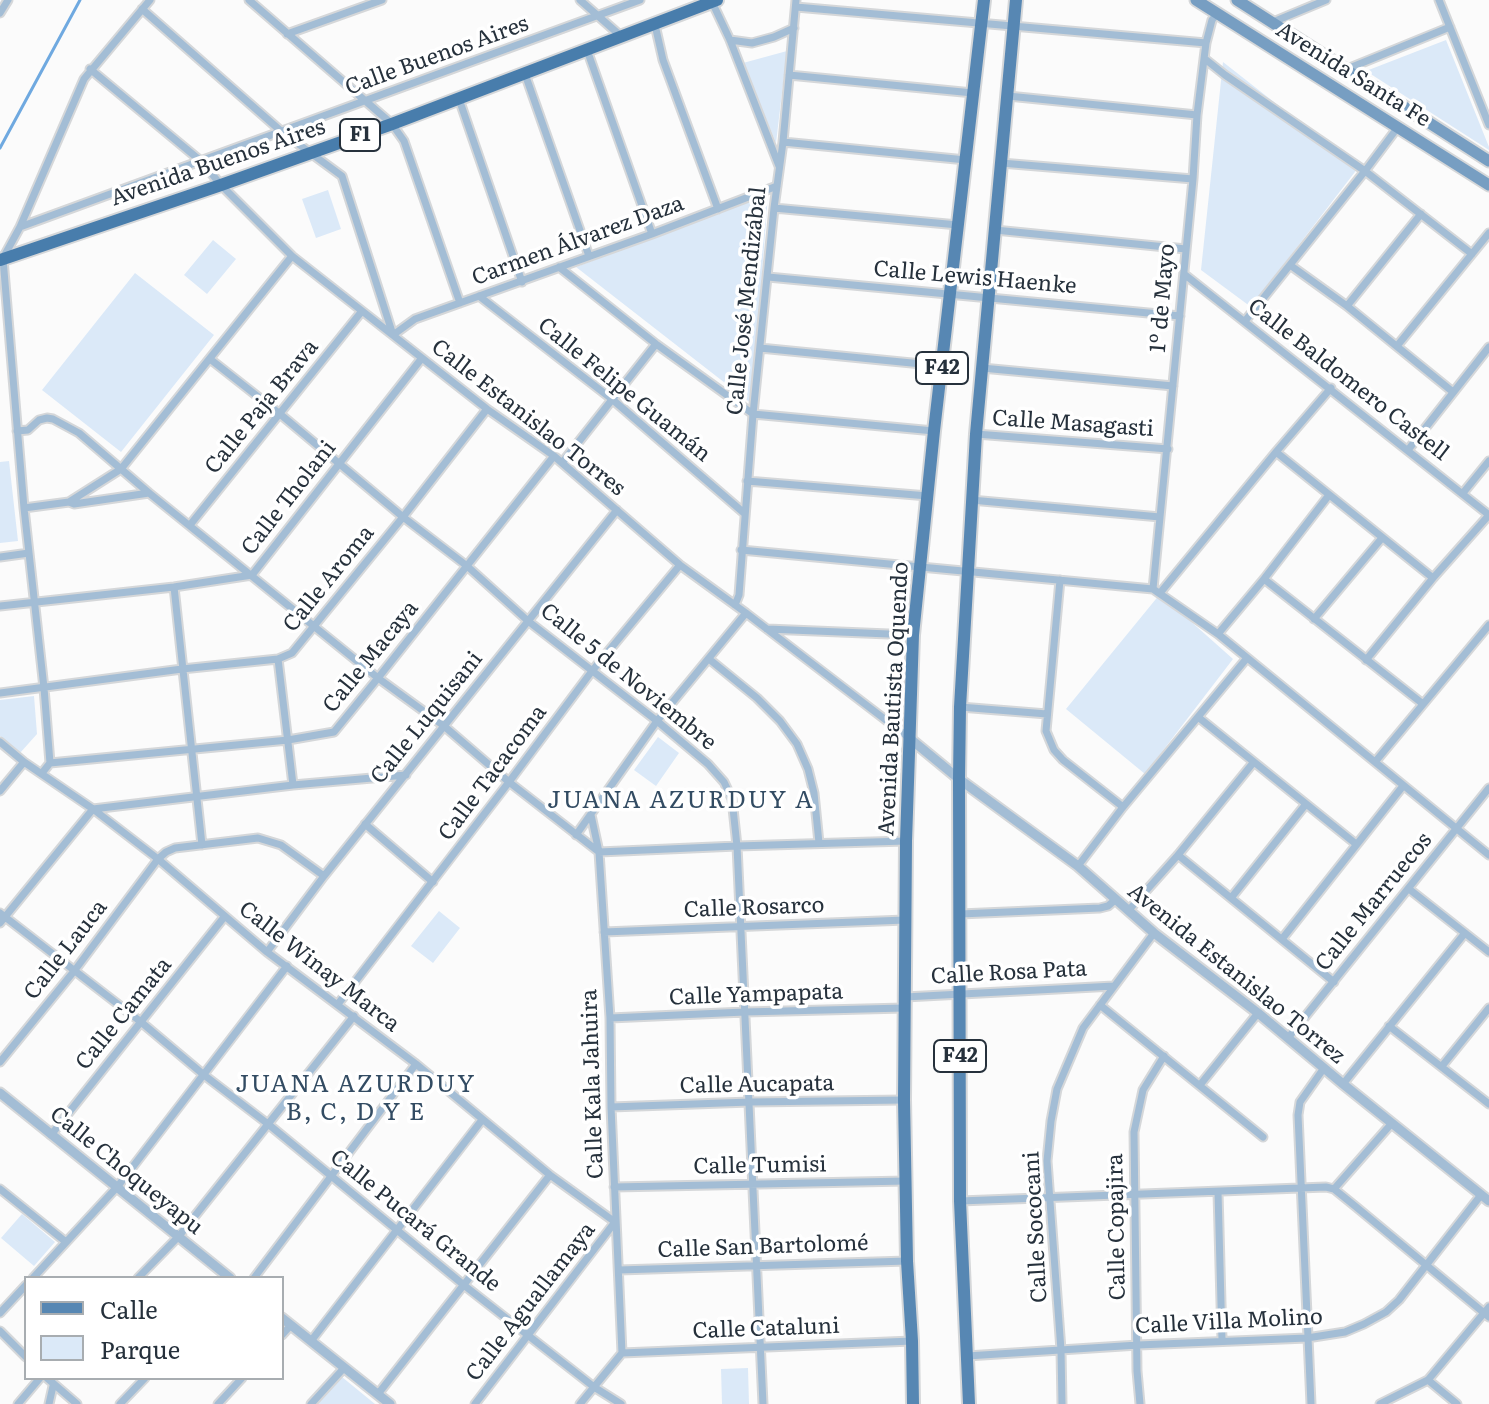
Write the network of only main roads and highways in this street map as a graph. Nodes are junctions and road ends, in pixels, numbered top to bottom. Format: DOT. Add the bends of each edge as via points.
graph roads {
  1 [pos="984,0"];
  2 [pos="1016,0"];
  3 [pos="1196,0"];
  4 [pos="1237,0"];
  5 [pos="714,1"];
  6 [pos="1489,161"];
  7 [pos="1489,185"];
  8 [pos="1,261"];
  9 [pos="913,1404"];
  10 [pos="969,1404"];
  1 -- 9 [label="main road, Avenida Bautista Oquendo / F42" via="913,635 904,1002"];
  2 -- 10 [label="main road, F42" via="976,434 960,707 960,1201"];
  3 -- 7 [label="main road, Avenida Santa Fe"];
  4 -- 6 [label="main road, Avenida Santa Fe"];
  5 -- 8 [label="highway, Avenida Buenos Aires / F1" via="392,124"];
}
